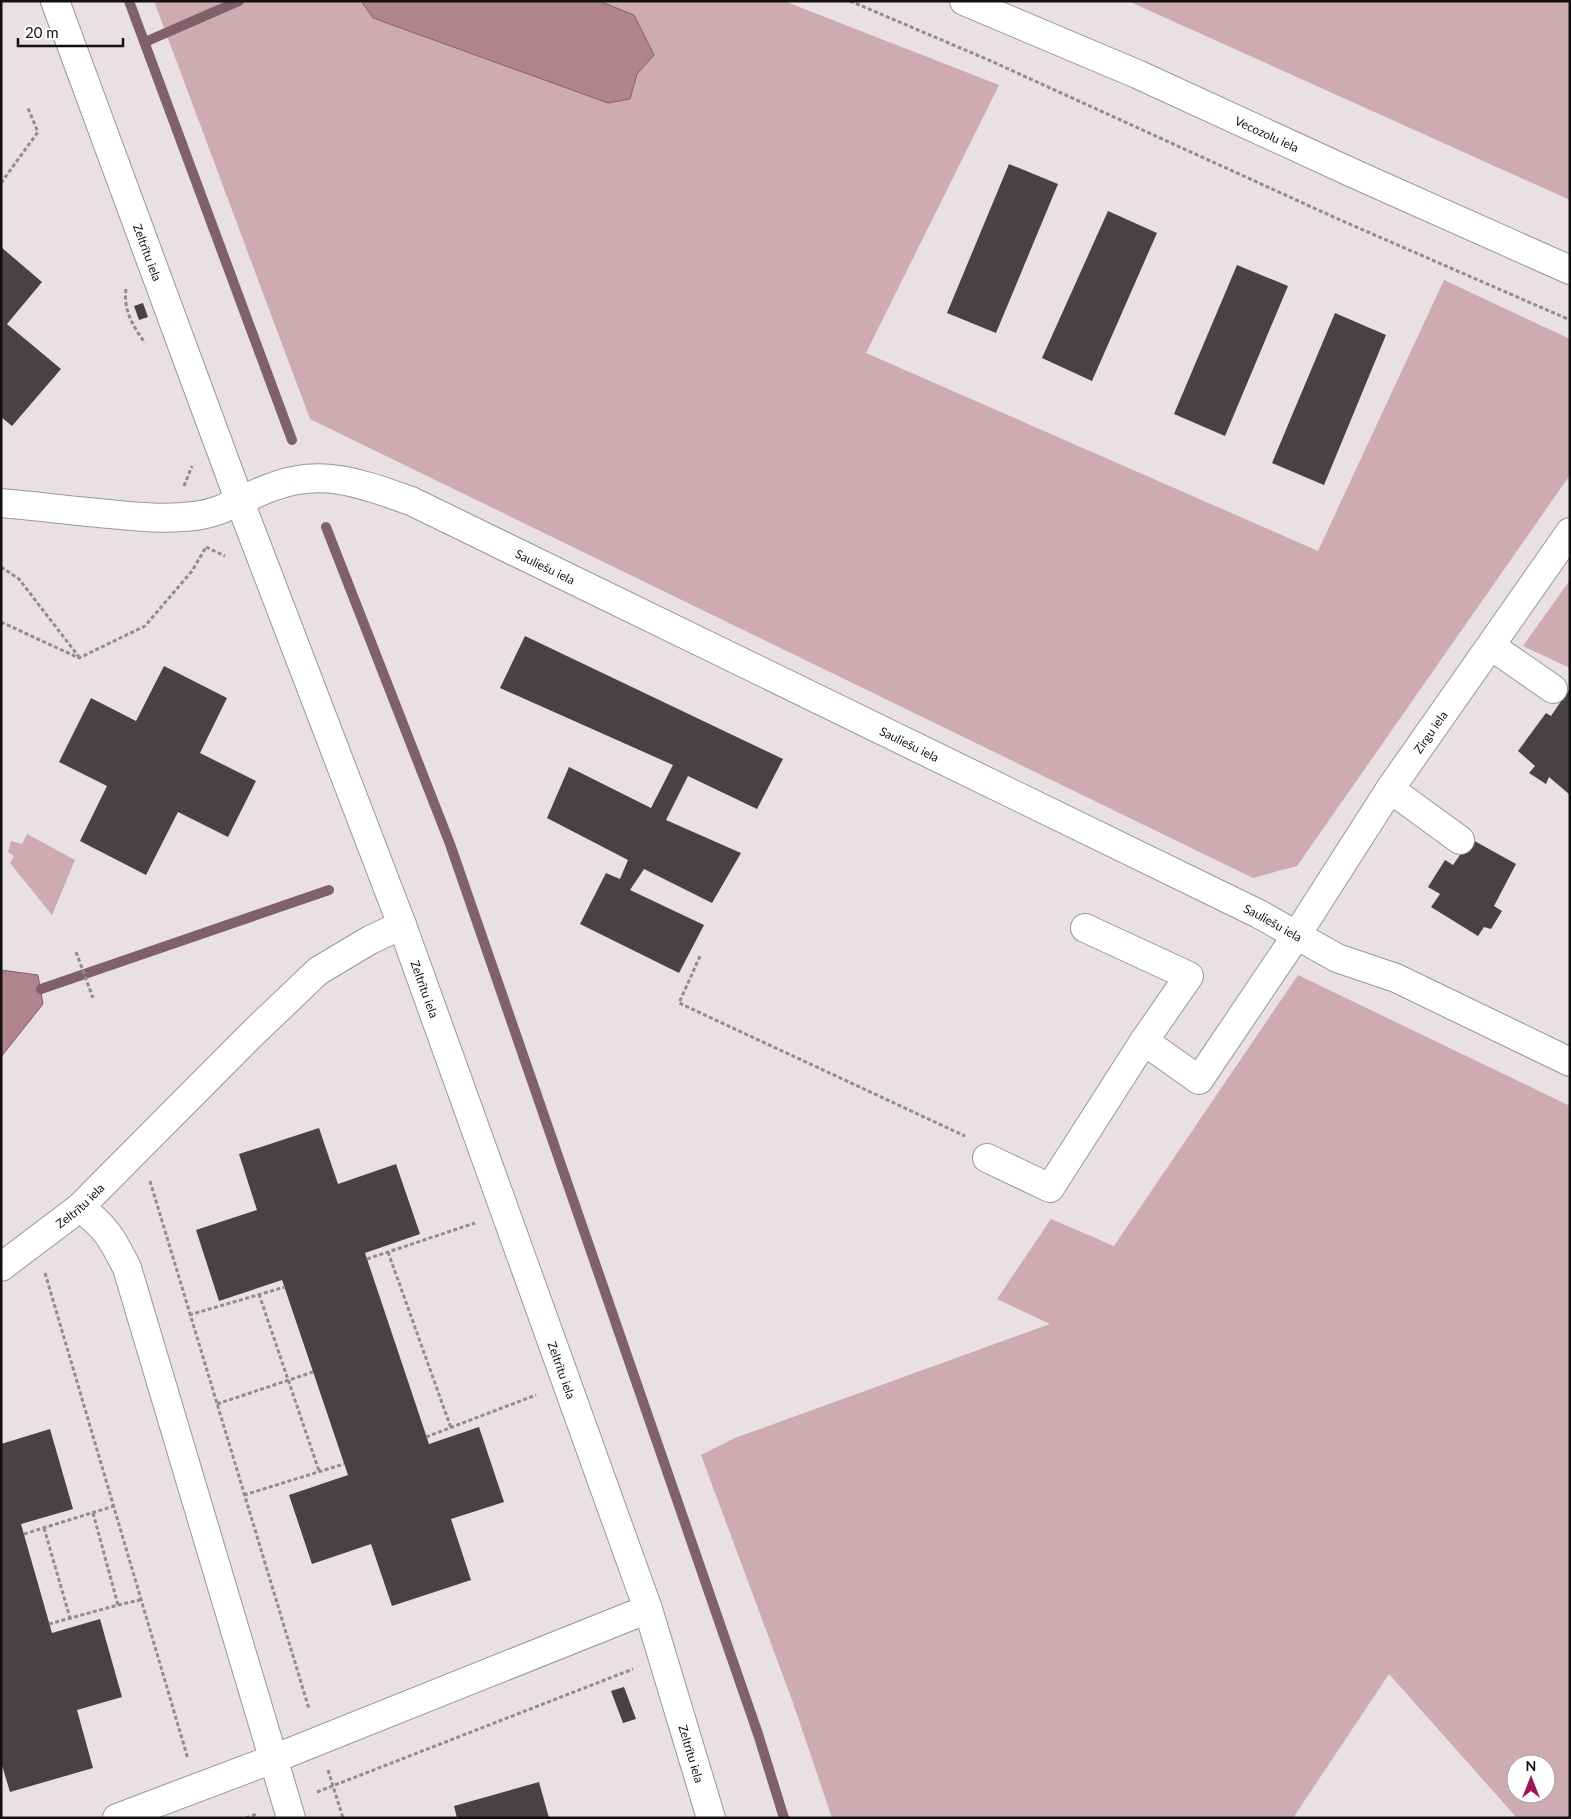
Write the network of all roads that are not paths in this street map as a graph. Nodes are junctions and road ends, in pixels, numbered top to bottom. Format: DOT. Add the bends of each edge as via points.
graph roads {
  1 [pos="55,1"];
  2 [pos="964,1"];
  3 [pos="1570,270"];
  4 [pos="240,502"];
  5 [pos="1,503"];
  6 [pos="1570,532"];
  7 [pos="1491,646"];
  8 [pos="1553,689"];
  9 [pos="1390,789"];
  10 [pos="1460,840"];
  11 [pos="402,925"];
  12 [pos="1085,928"];
  13 [pos="1296,936"];
  14 [pos="1144,1041"];
  15 [pos="1570,1062"];
  16 [pos="987,1158"];
  17 [pos="79,1208"];
  18 [pos="1,1267"];
  19 [pos="648,1609"];
  20 [pos="273,1759"];
  21 [pos="289,1810"];
  22 [pos="118,1818"];
  23 [pos="711,1818"];
  1 -- 4 [label="street, Zeltrītu iela"];
  2 -- 3 [label="street, Vecozolu iela" via="1137,74"];
  4 -- 5 [label="street" via="216,512 158,519"];
  4 -- 11 [label="street, Zeltrītu iela"];
  4 -- 13 [label="street, Sauliešu iela" via="275,486 327,477 364,484 411,501 1259,914"];
  6 -- 7 [label="street, Zirgu iela"];
  7 -- 8 [label="street"];
  7 -- 9 [label="street, Zirgu iela"];
  9 -- 10 [label="street"];
  9 -- 13 [label="street, Zirgu iela"];
  11 -- 17 [label="street, Zeltrītu iela" via="318,971"];
  11 -- 19 [label="street, Zeltrītu iela"];
  12 -- 14 [label="street" via="1189,976"];
  13 -- 14 [label="street, Zirgu iela" via="1199,1080"];
  13 -- 15 [label="street, Sauliešu iela" via="1337,958 1396,978"];
  14 -- 16 [label="street" via="1050,1188"];
  17 -- 18 [label="street, Zeltrītu iela"];
  17 -- 20 [label="street" via="92,1216 111,1237 126,1268"];
  19 -- 20 [label="street"];
  19 -- 23 [label="street, Zeltrītu iela"];
  20 -- 21 [label="street"];
  20 -- 22 [label="street"];
}
